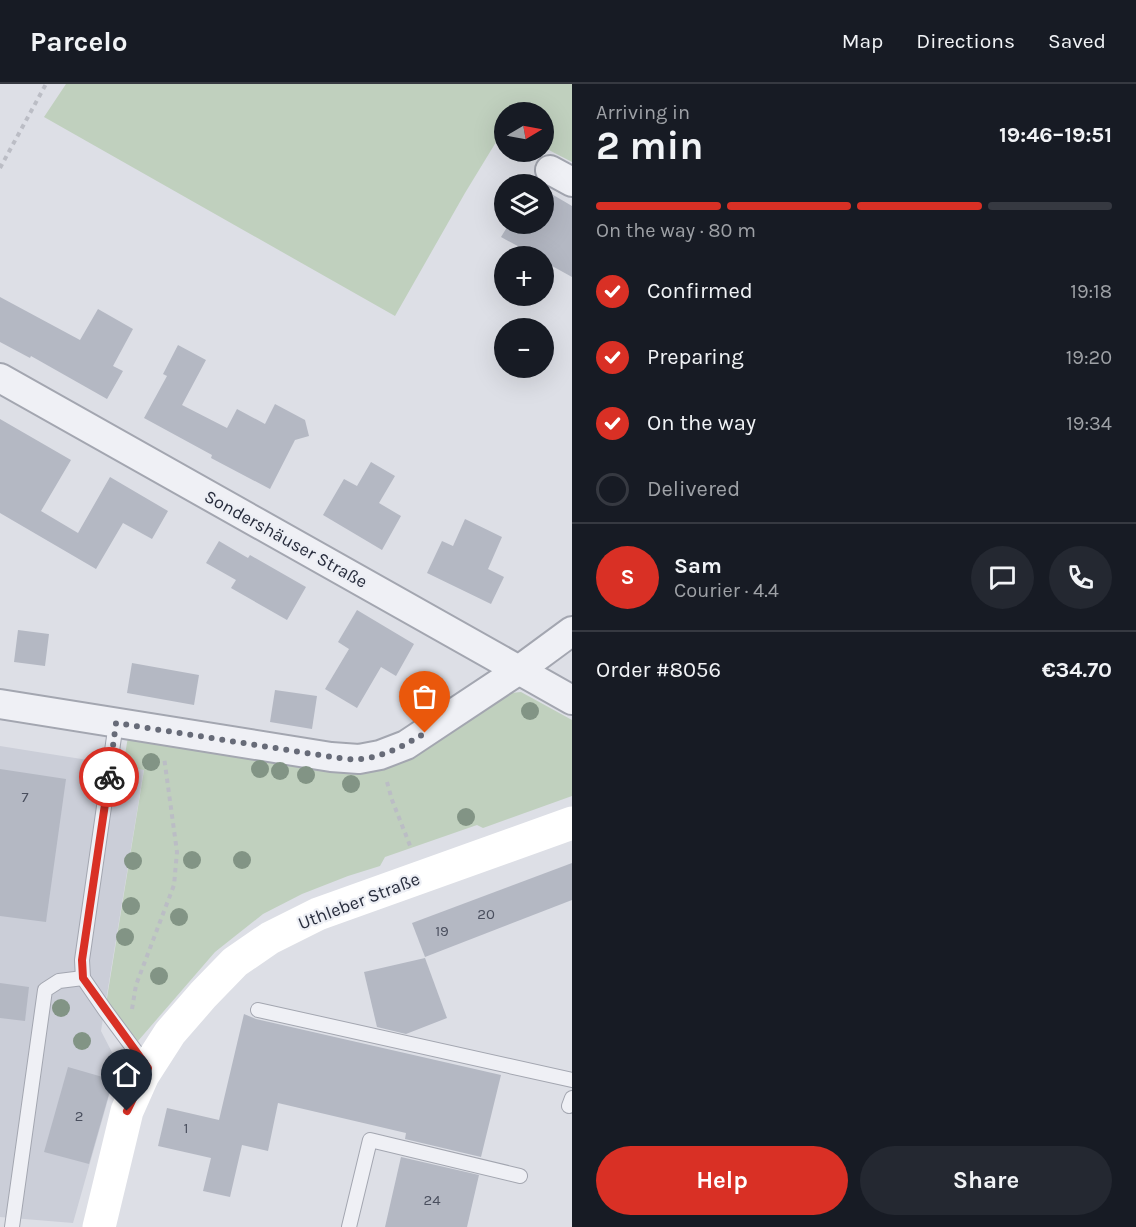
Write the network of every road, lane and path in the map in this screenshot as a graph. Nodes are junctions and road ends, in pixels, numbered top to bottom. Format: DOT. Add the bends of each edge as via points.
graph roads {
  1 [pos="46,84"];
  2 [pos="0,168"];
  3 [pos="0,378"];
  4 [pos="572,631"];
  5 [pos="519,670"];
  6 [pos="572,700"];
  7 [pos="0,705"];
  8 [pos="116,723"];
  9 [pos="161,730"];
  10 [pos="380,755"];
  11 [pos="572,823"];
  12 [pos="422,876"];
  13 [pos="83,978"];
  14 [pos="258,1010"];
  15 [pos="127,1039"];
  16 [pos="148,1068"];
  17 [pos="572,1080"];
  18 [pos="520,1176"];
  19 [pos="12,1227"];
  20 [pos="99,1227"];
  21 [pos="349,1227"];
  1 -- 2 [label="path"];
  3 -- 5 [label="street, Sondershäuser Straße"];
  4 -- 5 [label="street"];
  5 -- 6 [label="street, Sondershäuser Straße"];
  5 -- 10 [label="street" via="406,745"];
  7 -- 8 [label="street"];
  8 -- 9 [label="street"];
  8 -- 13 [label="lane" via="82,960"];
  9 -- 10 [label="street" via="332,757 359,759"];
  9 -- 15 [label="path" via="177,852 174,885 136,985"];
  10 -- 12 [label="path" via="392,800"];
  11 -- 12 [label="street, Uthleber Straße"];
  12 -- 16 [label="street, Uthleber Straße" via="318,914 270,938 235,962 202,995"];
  13 -- 15 [label="lane"];
  13 -- 19 [label="lane" via="59,981 45,990"];
  14 -- 17 [label="lane"];
  15 -- 16 [label="lane"];
  16 -- 20 [label="street, Uthleber Straße" via="127,1111"];
  18 -- 21 [label="lane" via="370,1140"];
}
